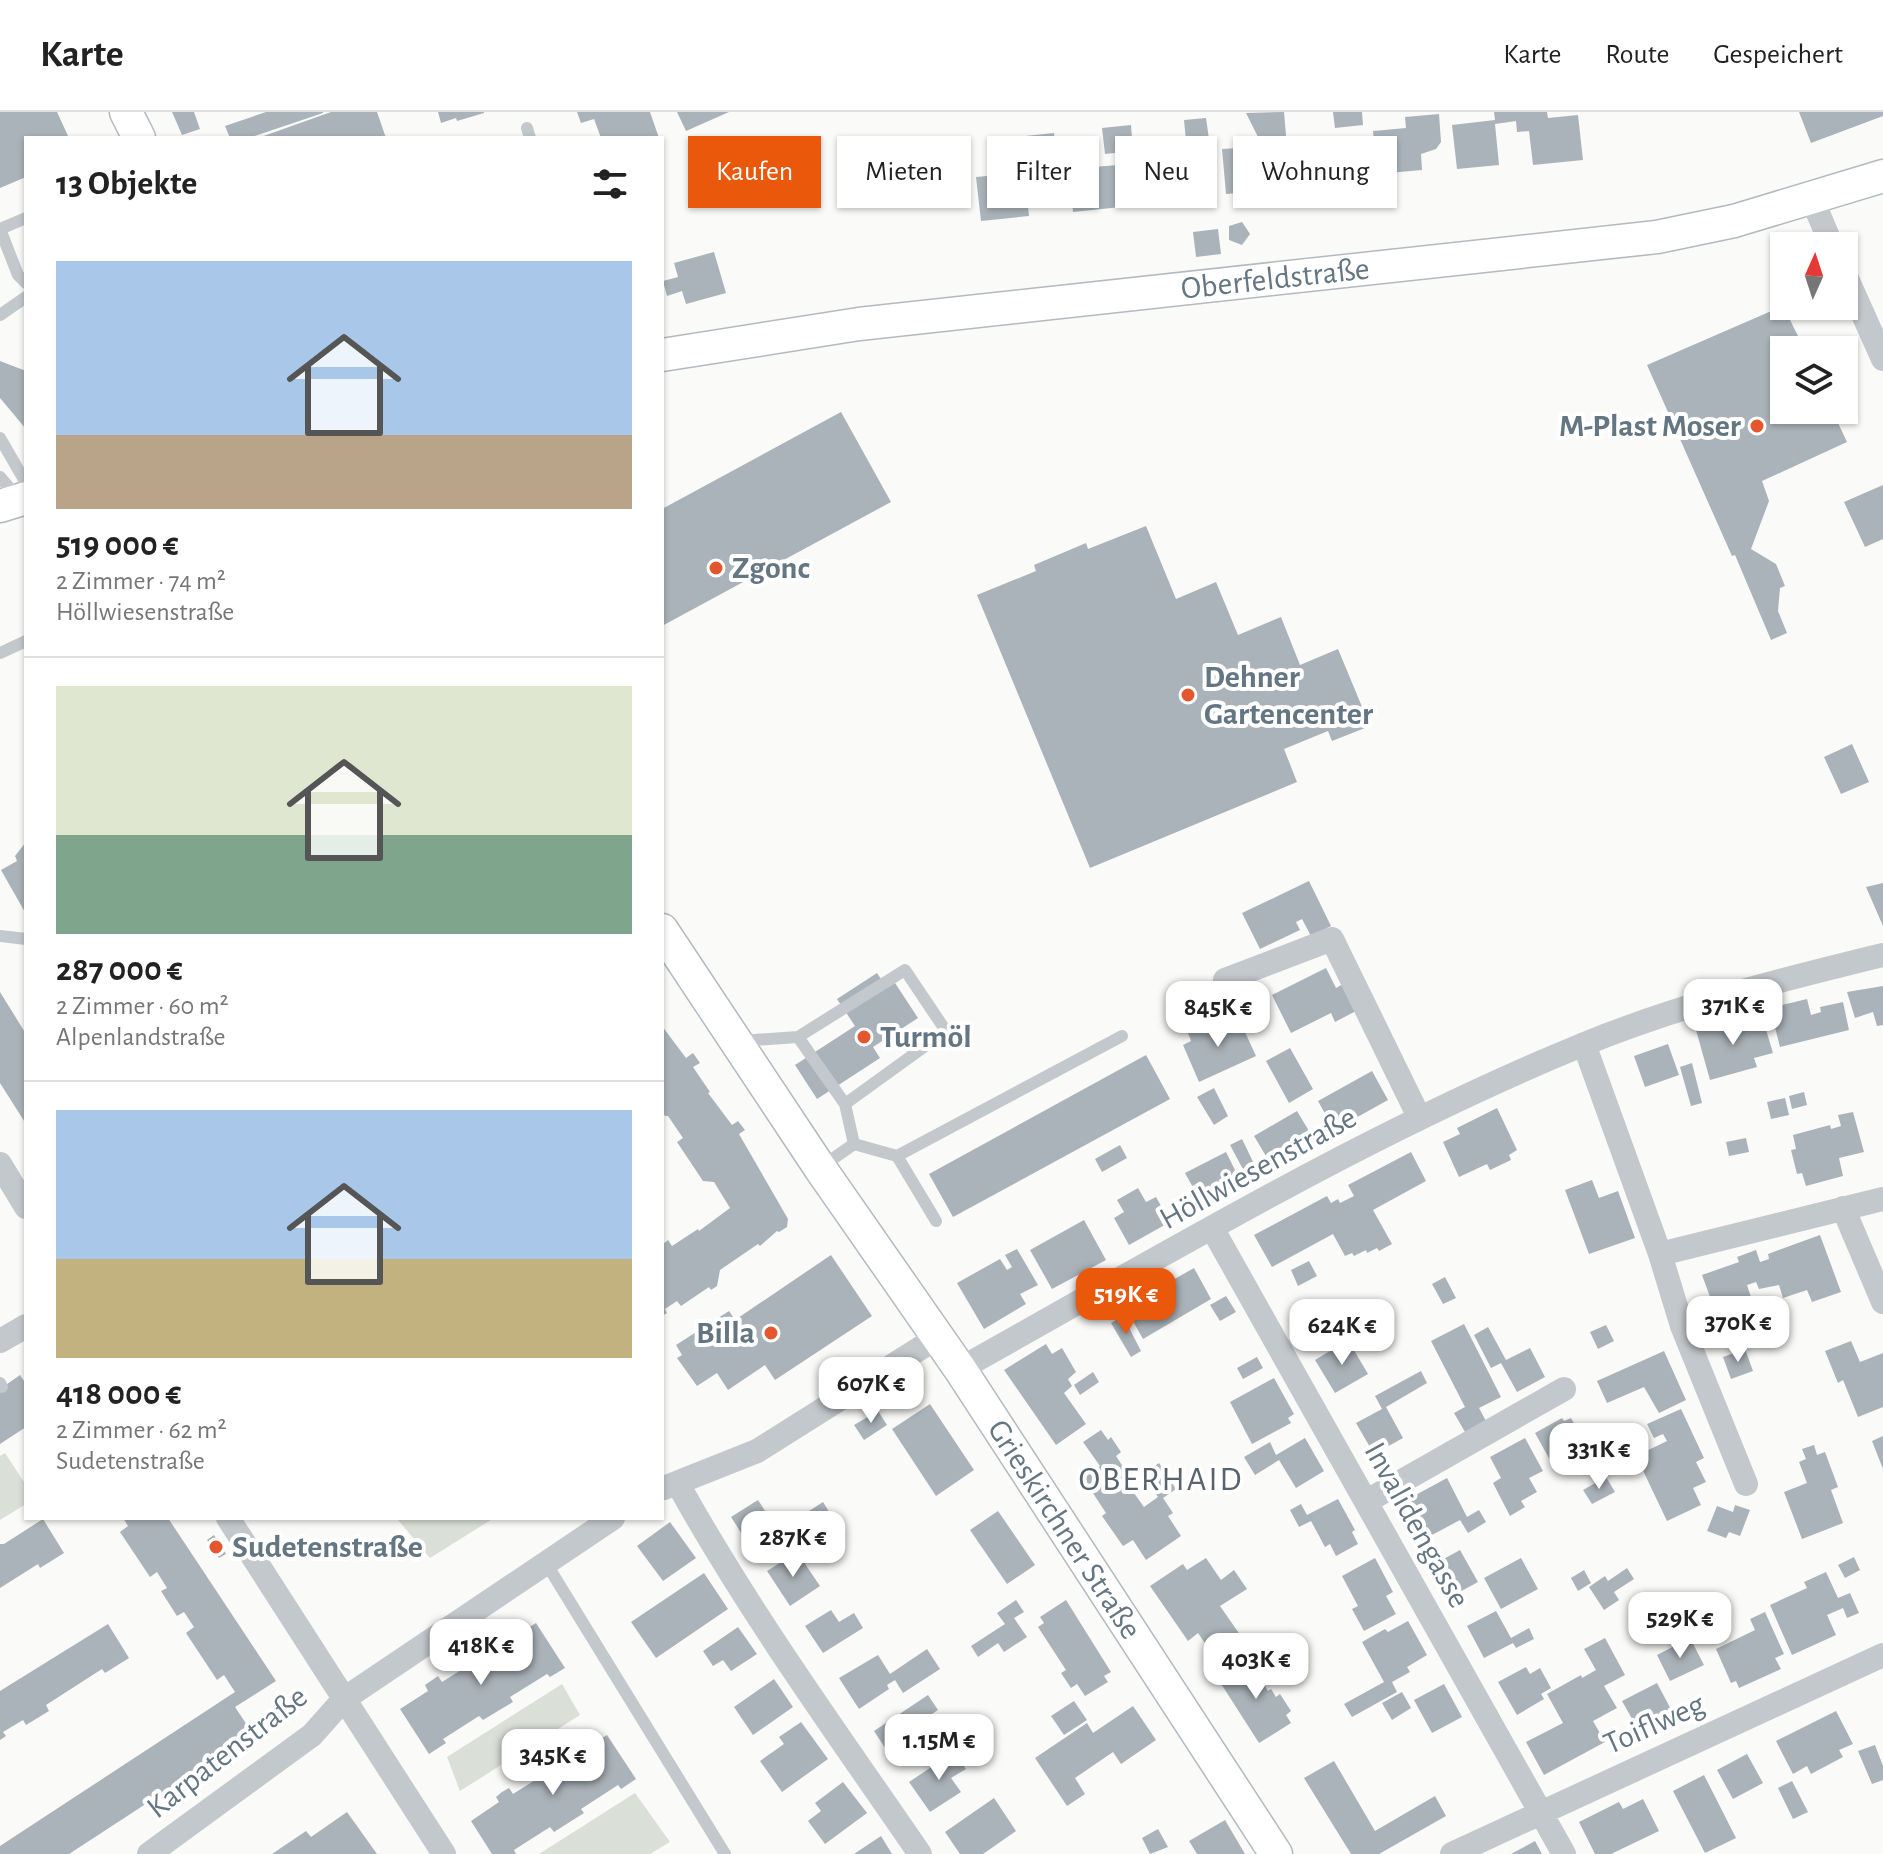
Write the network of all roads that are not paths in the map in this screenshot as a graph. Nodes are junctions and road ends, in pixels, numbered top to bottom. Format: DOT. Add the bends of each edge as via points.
graph roads {
  1 [pos="126,112"];
  2 [pos="138,136"];
  3 [pos="1883,176"];
  4 [pos="1812,199"];
  5 [pos="24,219"];
  6 [pos="0,229"];
  7 [pos="1826,232"];
  8 [pos="24,281"];
  9 [pos="24,298"];
  10 [pos="1858,303"];
  11 [pos="0,315"];
  12 [pos="664,355"];
  13 [pos="1883,359"];
  14 [pos="0,438"];
  15 [pos="16,496"];
  16 [pos="24,642"];
  17 [pos="0,653"];
  18 [pos="664,933"];
  19 [pos="0,936"];
  20 [pos="24,939"];
  21 [pos="1883,955"];
  22 [pos="1225,980"];
  23 [pos="1122,1036"];
  24 [pos="798,1037"];
  25 [pos="737,1041"];
  26 [pos="1584,1044"];
  27 [pos="845,1104"];
  28 [pos="1419,1117"];
  29 [pos="854,1144"];
  30 [pos="897,1156"];
  31 [pos="0,1164"];
  32 [pos="820,1168"];
  33 [pos="1883,1199"];
  34 [pos="24,1204"];
  35 [pos="1843,1208"];
  36 [pos="936,1221"];
  37 [pos="1212,1228"];
  38 [pos="1660,1254"];
  39 [pos="1883,1302"];
  40 [pos="24,1327"];
  41 [pos="938,1337"];
  42 [pos="0,1341"];
  43 [pos="960,1369"];
  44 [pos="1564,1389"];
  45 [pos="1746,1484"];
  46 [pos="670,1486"];
  47 [pos="1367,1501"];
  48 [pos="229,1520"];
  49 [pos="610,1520"];
  50 [pos="546,1563"];
  51 [pos="1883,1655"];
  52 [pos="344,1699"];
  53 [pos="1541,1811"];
  54 [pos="149,1854"];
  55 [pos="444,1854"];
  56 [pos="725,1854"];
  57 [pos="920,1854"];
  58 [pos="1276,1854"];
  59 [pos="1452,1854"];
  60 [pos="1564,1854"];
  1 -- 2 [label="main road"];
  3 -- 4 [label="main road, Oberfeldstraße"];
  4 -- 7 [label="street"];
  4 -- 12 [label="main road, Oberfeldstraße" via="1657,237 859,324"];
  5 -- 6 [label="lane"];
  6 -- 8 [label="lane"];
  9 -- 11 [label="lane"];
  10 -- 13 [label="street"];
  14 -- 15 [label="lane"];
  16 -- 17 [label="lane"];
  18 -- 25 [label="main road, Grieskirchner Straße"];
  19 -- 20 [label="lane"];
  21 -- 26 [label="street, Höllwiesenstraße" via="1739,991"];
  22 -- 28 [label="street" via="1332,939"];
  23 -- 30 [label="lane"];
  24 -- 25 [label="lane"];
  24 -- 27 [label="lane"];
  24 -- 27 [label="lane" via="905,970 946,1031"];
  25 -- 32 [label="main road, Grieskirchner Straße"];
  26 -- 28 [label="street, Höllwiesenstraße"];
  26 -- 38 [label="street"];
  27 -- 29 [label="lane"];
  28 -- 37 [label="street, Höllwiesenstraße"];
  29 -- 30 [label="lane"];
  29 -- 32 [label="lane"];
  30 -- 36 [label="lane"];
  31 -- 34 [label="street"];
  32 -- 41 [label="main road, Grieskirchner Straße"];
  33 -- 35 [label="street"];
  35 -- 38 [label="street"];
  35 -- 39 [label="street"];
  37 -- 43 [label="street, Höllwiesenstraße"];
  37 -- 47 [label="street, Invalidengasse"];
  38 -- 45 [label="street" via="1682,1326"];
  40 -- 42 [label="street"];
  41 -- 43 [label="main road, Grieskirchner Straße"];
  41 -- 46 [label="street" via="757,1451"];
  43 -- 58 [label="main road, Grieskirchner Straße"];
  44 -- 47 [label="street"];
  46 -- 57 [label="street"];
  47 -- 53 [label="street, Invalidengasse"];
  48 -- 52 [label="street"];
  49 -- 50 [label="street"];
  50 -- 52 [label="street"];
  50 -- 56 [label="lane"];
  51 -- 53 [label="street, Toiflweg"];
  52 -- 54 [label="street, Karpatenstraße" via="312,1735"];
  52 -- 55 [label="street"];
  53 -- 59 [label="street, Toiflweg"];
  53 -- 60 [label="street, Invalidengasse"];
}
